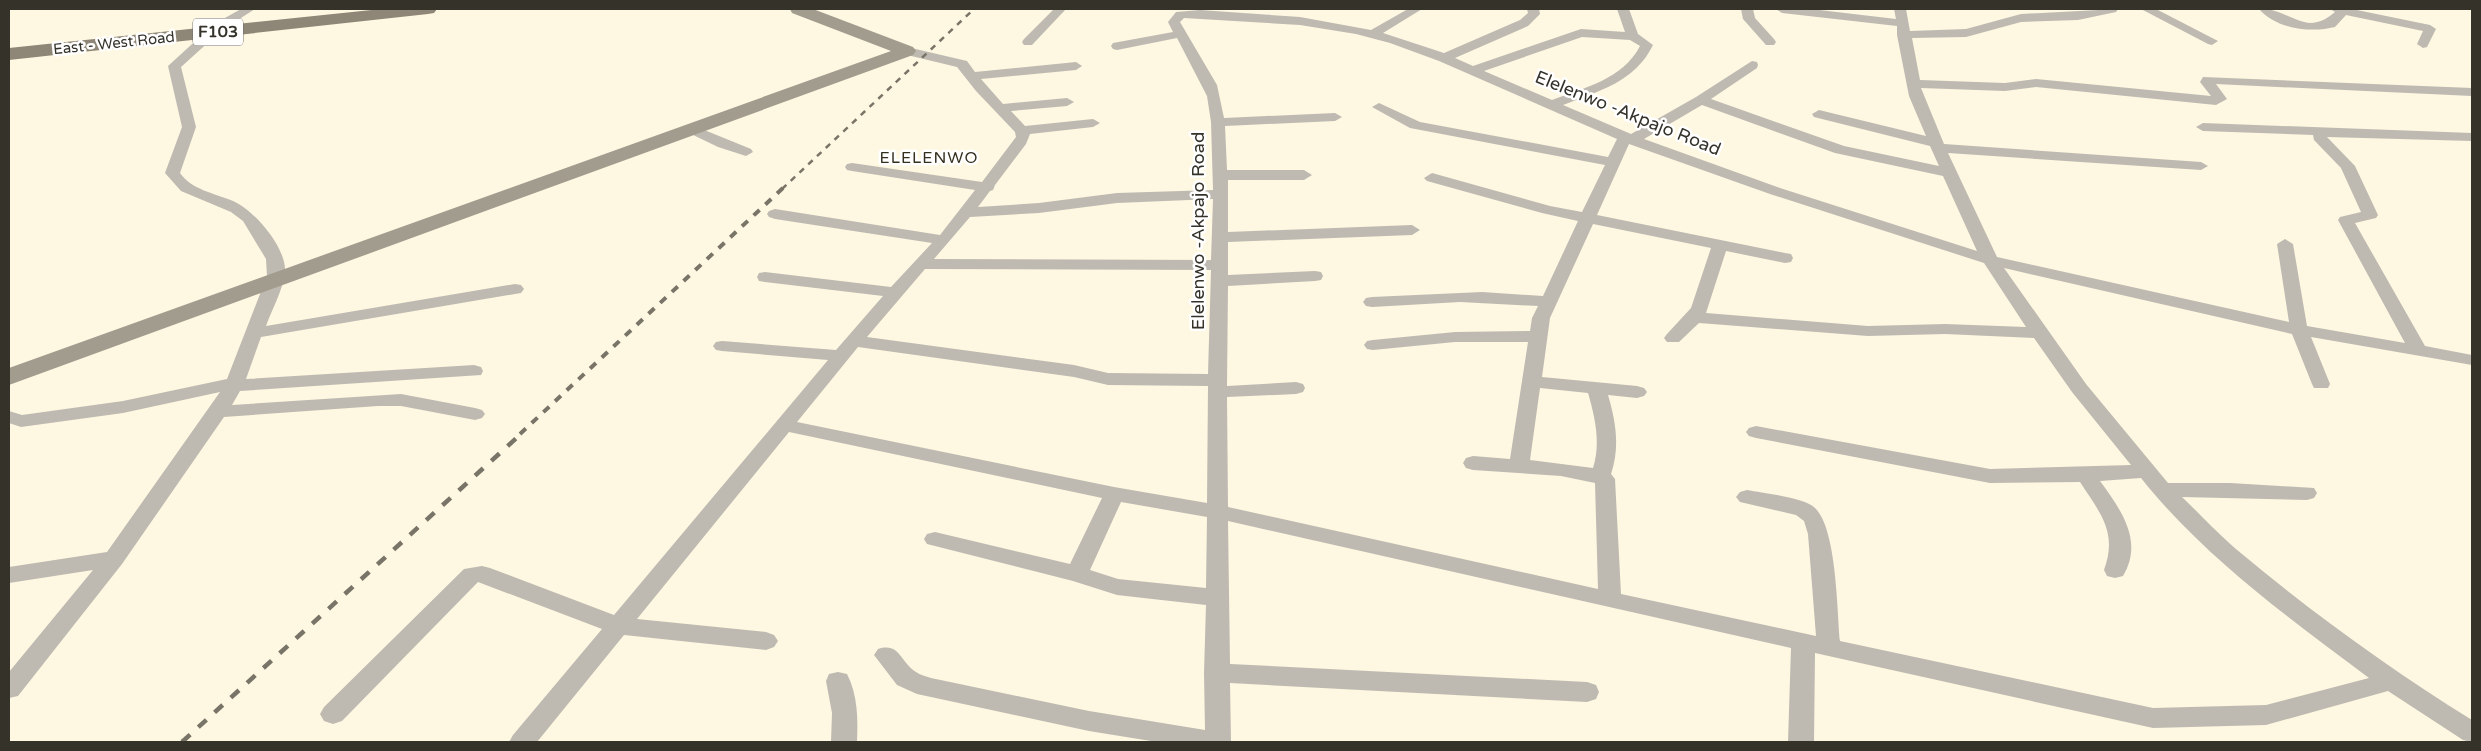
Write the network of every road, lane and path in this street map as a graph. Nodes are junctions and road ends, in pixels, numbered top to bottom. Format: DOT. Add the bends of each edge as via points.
graph roads {
  1 [pos="250,9"];
  2 [pos="385,9"];
  3 [pos="428,9"];
  4 [pos="798,9"];
  5 [pos="1060,9"];
  6 [pos="1416,9"];
  7 [pos="1533,9"];
  8 [pos="1623,9"];
  9 [pos="1747,9"];
  10 [pos="1782,9"];
  11 [pos="2112,9"];
  12 [pos="2147,9"];
  13 [pos="2265,9"];
  14 [pos="2341,9"];
  15 [pos="366,10"];
  16 [pos="1179,12"];
  17 [pos="1286,14"];
  18 [pos="1902,22"];
  19 [pos="215,30"];
  20 [pos="1182,34"];
  21 [pos="1373,34"];
  22 [pos="1633,36"];
  23 [pos="2212,41"];
  24 [pos="1028,42"];
  25 [pos="1770,42"];
  26 [pos="2423,44"];
  27 [pos="1118,46"];
  28 [pos="9,50"];
  29 [pos="907,52"];
  30 [pos="9,54"];
  31 [pos="1444,58"];
  32 [pos="1752,65"];
  33 [pos="1076,66"];
  34 [pos="1473,70"];
  35 [pos="971,76"];
  36 [pos="1914,84"];
  37 [pos="2472,92"];
  38 [pos="1701,100"];
  39 [pos="1067,102"];
  40 [pos="1551,105"];
  41 [pos="1379,107"];
  42 [pos="1000,108"];
  43 [pos="1818,114"];
  44 [pos="1335,117"];
  45 [pos="1218,122"];
  46 [pos="1093,123"];
  47 [pos="2203,127"];
  48 [pos="692,129"];
  49 [pos="1022,131"];
  50 [pos="2323,132"];
  51 [pos="2472,137"];
  52 [pos="1629,138"];
  53 [pos="1936,145"];
  54 [pos="746,152"];
  55 [pos="1612,162"];
  56 [pos="2201,166"];
  57 [pos="852,167"];
  58 [pos="1949,173"];
  59 [pos="1219,175"];
  60 [pos="1304,175"];
  61 [pos="1432,178"];
  62 [pos="988,187"];
  63 [pos="1221,194"];
  64 [pos="968,212"];
  65 [pos="775,214"];
  66 [pos="1587,218"];
  67 [pos="1412,230"];
  68 [pos="1221,237"];
  69 [pos="944,240"];
  70 [pos="2285,244"];
  71 [pos="1720,245"];
  72 [pos="1785,258"];
  73 [pos="1990,260"];
  74 [pos="920,264"];
  75 [pos="1220,273"];
  76 [pos="1315,276"];
  77 [pos="765,277"];
  78 [pos="274,281"];
  79 [pos="515,289"];
  80 [pos="897,293"];
  81 [pos="1372,302"];
  82 [pos="1549,302"];
  83 [pos="1695,317"];
  84 [pos="2299,330"];
  85 [pos="2039,332"];
  86 [pos="256,333"];
  87 [pos="1540,336"];
  88 [pos="1674,338"];
  89 [pos="854,341"];
  90 [pos="1373,345"];
  91 [pos="722,346"];
  92 [pos="2418,352"];
  93 [pos="841,356"];
  94 [pos="2472,360"];
  95 [pos="474,371"];
  96 [pos="9,377"];
  97 [pos="1532,382"];
  98 [pos="234,384"];
  99 [pos="2321,384"];
  100 [pos="1217,386"];
  101 [pos="1596,387"];
  102 [pos="1296,388"];
  103 [pos="1637,392"];
  104 [pos="218,412"];
  105 [pos="475,414"];
  106 [pos="9,417"];
  107 [pos="784,425"];
  108 [pos="1756,432"];
  109 [pos="1473,463"];
  110 [pos="1519,465"];
  111 [pos="2146,471"];
  112 [pos="2086,475"];
  113 [pos="1600,476"];
  114 [pos="2162,490"];
  115 [pos="2308,493"];
  116 [pos="1114,494"];
  117 [pos="1747,496"];
  118 [pos="1218,512"];
  119 [pos="935,539"];
  120 [pos="114,560"];
  121 [pos="2115,570"];
  122 [pos="1077,574"];
  123 [pos="9,575"];
  124 [pos="1219,598"];
  125 [pos="1610,600"];
  126 [pos="619,626"];
  127 [pos="766,641"];
  128 [pos="1804,642"];
  129 [pos="1829,648"];
  130 [pos="886,655"];
  131 [pos="1216,673"];
  132 [pos="838,681"];
  133 [pos="2391,681"];
  134 [pos="9,689"];
  135 [pos="1588,692"];
  136 [pos="333,714"];
  137 [pos="2472,733"];
  138 [pos="522,742"];
  139 [pos="844,742"];
  140 [pos="1218,742"];
  141 [pos="1801,742"];
  1 -- 19 [label="street"];
  2 -- 15 [label="main road, East - West Road / F103"];
  3 -- 19 [label="main road, East - West Road / F103"];
  4 -- 29 [label="street"];
  5 -- 24 [label="street"];
  6 -- 21 [label="street"];
  7 -- 31 [label="street" via="1534,14 1524,23"];
  8 -- 22 [label="street"];
  9 -- 25 [label="street" via="1749,19"];
  10 -- 18 [label="street"];
  11 -- 18 [label="street" via="2078,16 2021,18 1966,34"];
  12 -- 23 [label="street"];
  13 -- 14 [label="street" via="2300,27 2309,28 2331,24"];
  14 -- 26 [label="street" via="2430,29"];
  15 -- 19 [label="main road, East - West Road / F103"];
  16 -- 17 [label="street, Elelenwo -Akpajo Road"];
  16 -- 20 [label="street, Elelenwo -Akpajo Road" via="1174,22"];
  17 -- 21 [label="street, Elelenwo -Akpajo Road"];
  18 -- 36 [label="street"];
  19 -- 28 [label="main road, East - West Road / F103"];
  19 -- 30 [label="main road, East - West Road / F103"];
  19 -- 78 [label="street" via="174,66 189,127 172,173 183,185 245,214 276,259 278,268"];
  20 -- 27 [label="street"];
  20 -- 45 [label="street, Elelenwo -Akpajo Road" via="1210,85"];
  21 -- 31 [label="street, Elelenwo -Akpajo Road"];
  22 -- 34 [label="street" via="1581,33"];
  22 -- 40 [label="street" via="1647,45 1637,64 1606,82"];
  29 -- 35 [label="street" via="956,61"];
  29 -- 48 [label="street"];
  31 -- 34 [label="street, Elelenwo -Akpajo Road"];
  32 -- 38 [label="street"];
  33 -- 35 [label="street"];
  34 -- 40 [label="street, Elelenwo -Akpajo Road"];
  35 -- 42 [label="street"];
  36 -- 37 [label="street" via="2005,87 2036,83 2216,101 2220,99 2208,80"];
  36 -- 53 [label="street"];
  38 -- 52 [label="street"];
  38 -- 58 [label="street" via="1840,150"];
  39 -- 42 [label="street"];
  40 -- 52 [label="street, Elelenwo -Akpajo Road"];
  41 -- 55 [label="street" via="1432,129"];
  42 -- 49 [label="street"];
  43 -- 53 [label="street"];
  44 -- 45 [label="street"];
  45 -- 59 [label="street, Elelenwo -Akpajo Road"];
  46 -- 49 [label="street"];
  47 -- 50 [label="street"];
  48 -- 54 [label="street"];
  48 -- 78 [label="street"];
  49 -- 62 [label="street" via="1020,144"];
  50 -- 51 [label="street"];
  50 -- 92 [label="street" via="2319,137 2348,166 2370,215 2346,220"];
  52 -- 55 [label="street"];
  52 -- 73 [label="street, Elelenwo -Akpajo Road" via="1775,191"];
  53 -- 56 [label="street"];
  53 -- 58 [label="street"];
  55 -- 66 [label="street"];
  57 -- 62 [label="street"];
  58 -- 73 [label="street"];
  59 -- 60 [label="street"];
  59 -- 63 [label="street, Elelenwo -Akpajo Road"];
  61 -- 66 [label="street"];
  62 -- 64 [label="street"];
  63 -- 64 [label="street" via="1108,199 1039,208"];
  63 -- 68 [label="street, Elelenwo -Akpajo Road"];
  64 -- 69 [label="street"];
  65 -- 69 [label="street"];
  66 -- 71 [label="street"];
  66 -- 82 [label="street"];
  67 -- 68 [label="street"];
  68 -- 75 [label="street, Elelenwo -Akpajo Road"];
  69 -- 74 [label="street"];
  70 -- 84 [label="street"];
  71 -- 72 [label="street"];
  71 -- 83 [label="street"];
  73 -- 84 [label="street, Elelenwo -Akpajo Road"];
  73 -- 85 [label="street"];
  74 -- 75 [label="street"];
  74 -- 80 [label="street"];
  75 -- 76 [label="street"];
  75 -- 100 [label="street, Elelenwo -Akpajo Road"];
  77 -- 80 [label="street"];
  78 -- 86 [label="street"];
  78 -- 96 [label="street"];
  79 -- 86 [label="street"];
  80 -- 89 [label="street"];
  81 -- 82 [label="street" via="1468,295"];
  82 -- 87 [label="street" via="1541,318"];
  83 -- 85 [label="street" via="1868,331"];
  83 -- 88 [label="street"];
  84 -- 92 [label="street, Elelenwo -Akpajo Road"];
  84 -- 99 [label="street"];
  85 -- 111 [label="street"];
  86 -- 98 [label="street"];
  87 -- 90 [label="street" via="1455,337"];
  87 -- 97 [label="street"];
  89 -- 93 [label="street"];
  89 -- 100 [label="street" via="1074,370 1108,379"];
  91 -- 93 [label="street"];
  92 -- 94 [label="street, Elelenwo -Akpajo Road"];
  93 -- 107 [label="street"];
  95 -- 98 [label="street"];
  97 -- 101 [label="street"];
  97 -- 110 [label="street"];
  98 -- 104 [label="street"];
  98 -- 106 [label="street" via="115,408 21,421"];
  100 -- 102 [label="street"];
  100 -- 118 [label="street, Elelenwo -Akpajo Road"];
  101 -- 103 [label="street"];
  101 -- 113 [label="street" via="1607,430 1608,450"];
  104 -- 105 [label="street" via="402,400"];
  104 -- 120 [label="street"];
  107 -- 116 [label="street"];
  107 -- 126 [label="street"];
  108 -- 112 [label="street" via="1990,476"];
  109 -- 110 [label="street"];
  110 -- 113 [label="street"];
  111 -- 112 [label="street"];
  111 -- 114 [label="street"];
  112 -- 121 [label="street" via="2112,516 2118,532 2121,549"];
  113 -- 125 [label="street" via="1605,479"];
  114 -- 115 [label="street"];
  114 -- 133 [label="street" via="2234,559"];
  116 -- 118 [label="street"];
  116 -- 122 [label="street"];
  117 -- 129 [label="street" via="1803,509 1813,517 1819,534"];
  118 -- 124 [label="street, Elelenwo -Akpajo Road"];
  118 -- 125 [label="street"];
  119 -- 122 [label="street"];
  120 -- 123 [label="street"];
  120 -- 134 [label="street"];
  122 -- 124 [label="street" via="1117,587"];
  124 -- 131 [label="street, Elelenwo -Akpajo Road"];
  125 -- 128 [label="street"];
  126 -- 127 [label="street"];
  126 -- 136 [label="street" via="482,574 472,575"];
  126 -- 138 [label="street"];
  128 -- 129 [label="street"];
  128 -- 141 [label="street"];
  129 -- 133 [label="street" via="2160,718 2266,715"];
  130 -- 140 [label="street" via="906,678 926,687"];
  131 -- 135 [label="street"];
  131 -- 140 [label="street, Elelenwo -Akpajo Road"];
  132 -- 139 [label="street" via="845,713"];
  133 -- 137 [label="street"];
}
